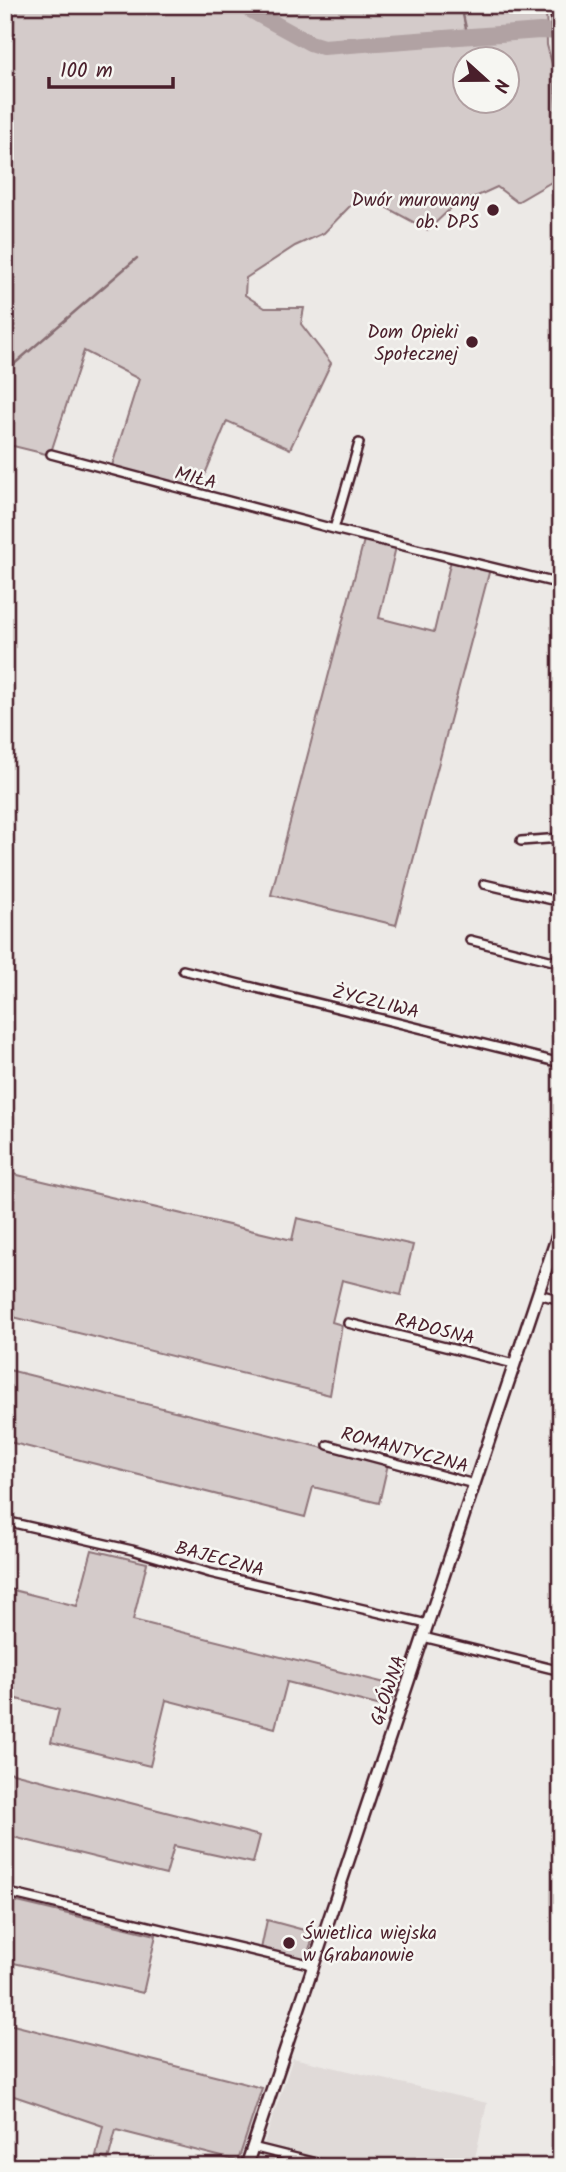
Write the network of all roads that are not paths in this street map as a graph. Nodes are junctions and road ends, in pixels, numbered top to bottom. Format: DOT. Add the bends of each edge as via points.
graph roads {
  1 [pos="556,8"];
  2 [pos="561,65"];
  3 [pos="359,443"];
  4 [pos="51,454"];
  5 [pos="334,529"];
  6 [pos="561,584"];
  7 [pos="561,838"];
  8 [pos="521,841"];
  9 [pos="484,884"];
  10 [pos="561,902"];
  11 [pos="470,940"];
  12 [pos="561,963"];
  13 [pos="183,970"];
  14 [pos="561,1063"];
  15 [pos="561,1225"];
  16 [pos="538,1294"];
  17 [pos="561,1300"];
  18 [pos="348,1323"];
  19 [pos="514,1364"];
  20 [pos="328,1445"];
  21 [pos="474,1484"];
  22 [pos="5,1521"];
  23 [pos="427,1624"];
  24 [pos="423,1637"];
  25 [pos="561,1671"];
  26 [pos="5,1892"];
  27 [pos="313,1965"];
  28 [pos="253,2147"];
  29 [pos="246,2167"];
  30 [pos="332,2167"];
  1 -- 2 [label="street"];
  3 -- 5 [label="street"];
  4 -- 5 [label="street, MIŁA"];
  5 -- 6 [label="street, MIŁA"];
  7 -- 8 [label="street"];
  9 -- 10 [label="street"];
  11 -- 12 [label="street"];
  13 -- 14 [label="street, ŻYCZLIWA"];
  15 -- 16 [label="street, GŁÓWNA"];
  16 -- 17 [label="street"];
  16 -- 19 [label="street, GŁÓWNA"];
  18 -- 19 [label="street, RADOSNA"];
  19 -- 21 [label="street, GŁÓWNA"];
  20 -- 21 [label="street, ROMANTYCZNA"];
  21 -- 23 [label="street, GŁÓWNA"];
  22 -- 23 [label="street, BAJECZNA"];
  23 -- 24 [label="street, GŁÓWNA"];
  24 -- 25 [label="street"];
  24 -- 27 [label="street, GŁÓWNA"];
  26 -- 27 [label="street"];
  27 -- 28 [label="street, GŁÓWNA"];
  28 -- 29 [label="street, GŁÓWNA"];
  28 -- 30 [label="street"];
}
